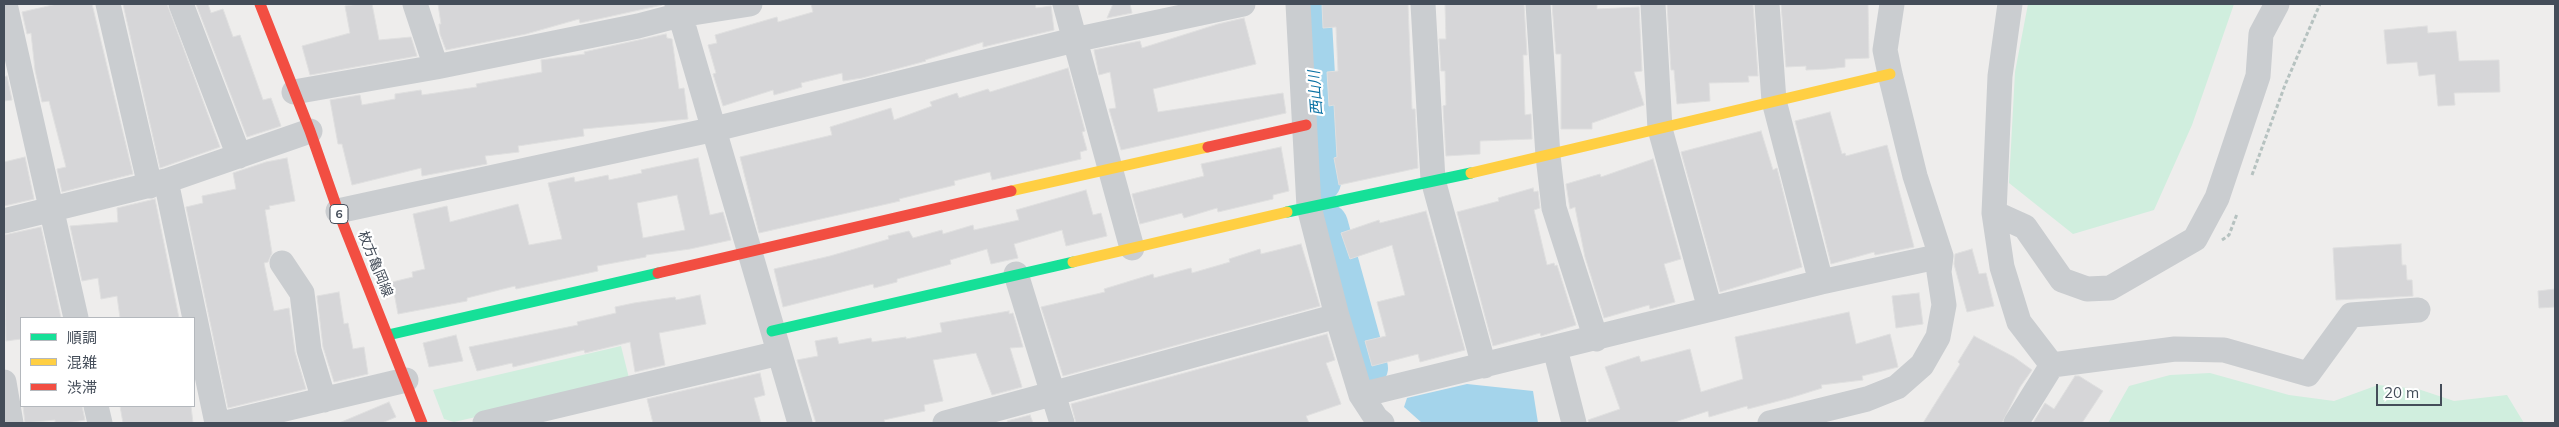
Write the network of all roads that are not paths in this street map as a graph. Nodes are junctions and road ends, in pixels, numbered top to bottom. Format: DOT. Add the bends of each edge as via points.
graph roads {
  1 [pos="5,4"];
  2 [pos="108,4"];
  3 [pos="181,4"];
  4 [pos="260,4"];
  5 [pos="415,4"];
  6 [pos="750,4"];
  7 [pos="1065,4"];
  8 [pos="1243,4"];
  9 [pos="1298,4"];
  10 [pos="1423,4"];
  11 [pos="1538,4"];
  12 [pos="1653,4"];
  13 [pos="1767,4"];
  14 [pos="1892,4"];
  15 [pos="2010,4"];
  16 [pos="2277,4"];
  17 [pos="678,10"];
  18 [pos="1074,40"];
  19 [pos="436,67"];
  20 [pos="1890,74"];
  21 [pos="294,92"];
  22 [pos="1774,101"];
  23 [pos="1306,125"];
  24 [pos="715,129"];
  25 [pos="1660,129"];
  26 [pos="310,131"];
  27 [pos="238,156"];
  28 [pos="1548,156"];
  29 [pos="1112,168"];
  30 [pos="1433,180"];
  31 [pos="158,184"];
  32 [pos="51,207"];
  33 [pos="1309,207"];
  34 [pos="338,211"];
  35 [pos="1994,213"];
  36 [pos="4,220"];
  37 [pos="1132,248"];
  38 [pos="750,251"];
  39 [pos="1941,256"];
  40 [pos="282,263"];
  41 [pos="1016,274"];
  42 [pos="1821,282"];
  43 [pos="1710,309"];
  44 [pos="2418,310"];
  45 [pos="1337,316"];
  46 [pos="76,317"];
  47 [pos="190,317"];
  48 [pos="388,335"];
  49 [pos="195,336"];
  50 [pos="1596,339"];
  51 [pos="776,342"];
  52 [pos="1555,349"];
  53 [pos="2052,364"];
  54 [pos="1484,366"];
  55 [pos="406,380"];
  56 [pos="4,382"];
  57 [pos="1055,394"];
  58 [pos="1361,395"];
  59 [pos="1867,399"];
  60 [pos="324,400"];
  61 [pos="96,407"];
  62 [pos="1371,421"];
  63 [pos="11,423"];
  64 [pos="100,423"];
  65 [pos="216,423"];
  66 [pos="226,423"];
  67 [pos="422,423"];
  68 [pos="485,423"];
  69 [pos="800,423"];
  70 [pos="945,423"];
  71 [pos="1062,423"];
  72 [pos="1574,423"];
  73 [pos="1770,423"];
  74 [pos="1854,423"];
  75 [pos="2016,423"];
  1 -- 32 [label="street"];
  2 -- 31 [label="street"];
  3 -- 27 [label="street"];
  4 -- 21 [label="street, 枚方亀岡線 / 6"];
  5 -- 19 [label="street"];
  6 -- 17 [label="street"];
  7 -- 18 [label="street"];
  8 -- 18 [label="street"];
  9 -- 23 [label="street"];
  10 -- 30 [label="street"];
  11 -- 28 [label="street"];
  12 -- 25 [label="street"];
  13 -- 22 [label="street"];
  14 -- 20 [label="street" via="1885,50"];
  15 -- 35 [label="street" via="2000,76"];
  16 -- 35 [label="street" via="2261,34 2258,76 2217,198 2194,238 2110,288 2087,288 2062,280 2025,227"];
  17 -- 19 [label="street" via="638,26"];
  17 -- 24 [label="street"];
  18 -- 24 [label="street"];
  18 -- 29 [label="street"];
  19 -- 21 [label="street"];
  20 -- 22 [label="street"];
  20 -- 39 [label="street" via="1915,176"];
  21 -- 26 [label="street, 枚方亀岡線 / 6"];
  22 -- 25 [label="street"];
  22 -- 42 [label="street"];
  23 -- 29 [label="street"];
  23 -- 33 [label="street"];
  24 -- 34 [label="street"];
  24 -- 38 [label="street"];
  25 -- 28 [label="street"];
  25 -- 43 [label="street"];
  26 -- 27 [label="street"];
  26 -- 34 [label="street, 枚方亀岡線 / 6"];
  27 -- 31 [label="street"];
  28 -- 30 [label="street"];
  28 -- 50 [label="street" via="1554,208"];
  29 -- 37 [label="street"];
  29 -- 38 [label="street"];
  30 -- 33 [label="street"];
  30 -- 54 [label="street"];
  31 -- 32 [label="street"];
  31 -- 47 [label="street"];
  32 -- 36 [label="street"];
  32 -- 46 [label="street"];
  33 -- 37 [label="street"];
  33 -- 45 [label="street"];
  34 -- 48 [label="street, 枚方亀岡線 / 6"];
  35 -- 53 [label="street" via="2002,267 2019,322"];
  37 -- 41 [label="street"];
  38 -- 48 [label="street"];
  38 -- 51 [label="street"];
  39 -- 42 [label="street"];
  39 -- 59 [label="street" via="1939,272 1944,304 1942,321 1931,351 1910,377 1897,387"];
  40 -- 60 [label="street" via="302,293 309,350"];
  41 -- 51 [label="street"];
  41 -- 57 [label="street"];
  42 -- 43 [label="street"];
  43 -- 50 [label="street"];
  44 -- 53 [label="street" via="2351,315 2308,374 2224,350 2175,349"];
  45 -- 57 [label="street"];
  45 -- 58 [label="street"];
  48 -- 55 [label="street, 枚方亀岡線 / 6"];
  49 -- 65 [label="street"];
  50 -- 52 [label="street"];
  51 -- 68 [label="street"];
  51 -- 69 [label="street"];
  52 -- 54 [label="street"];
  52 -- 72 [label="street"];
  53 -- 75 [label="street"];
  54 -- 58 [label="street"];
  55 -- 60 [label="street"];
  55 -- 67 [label="street, 枚方亀岡線 / 6"];
  56 -- 63 [label="street"];
  57 -- 70 [label="street"];
  57 -- 71 [label="street"];
  58 -- 62 [label="street"];
  59 -- 73 [label="street"];
  59 -- 74 [label="street"];
  60 -- 66 [label="street"];
  61 -- 64 [label="street"];
}
